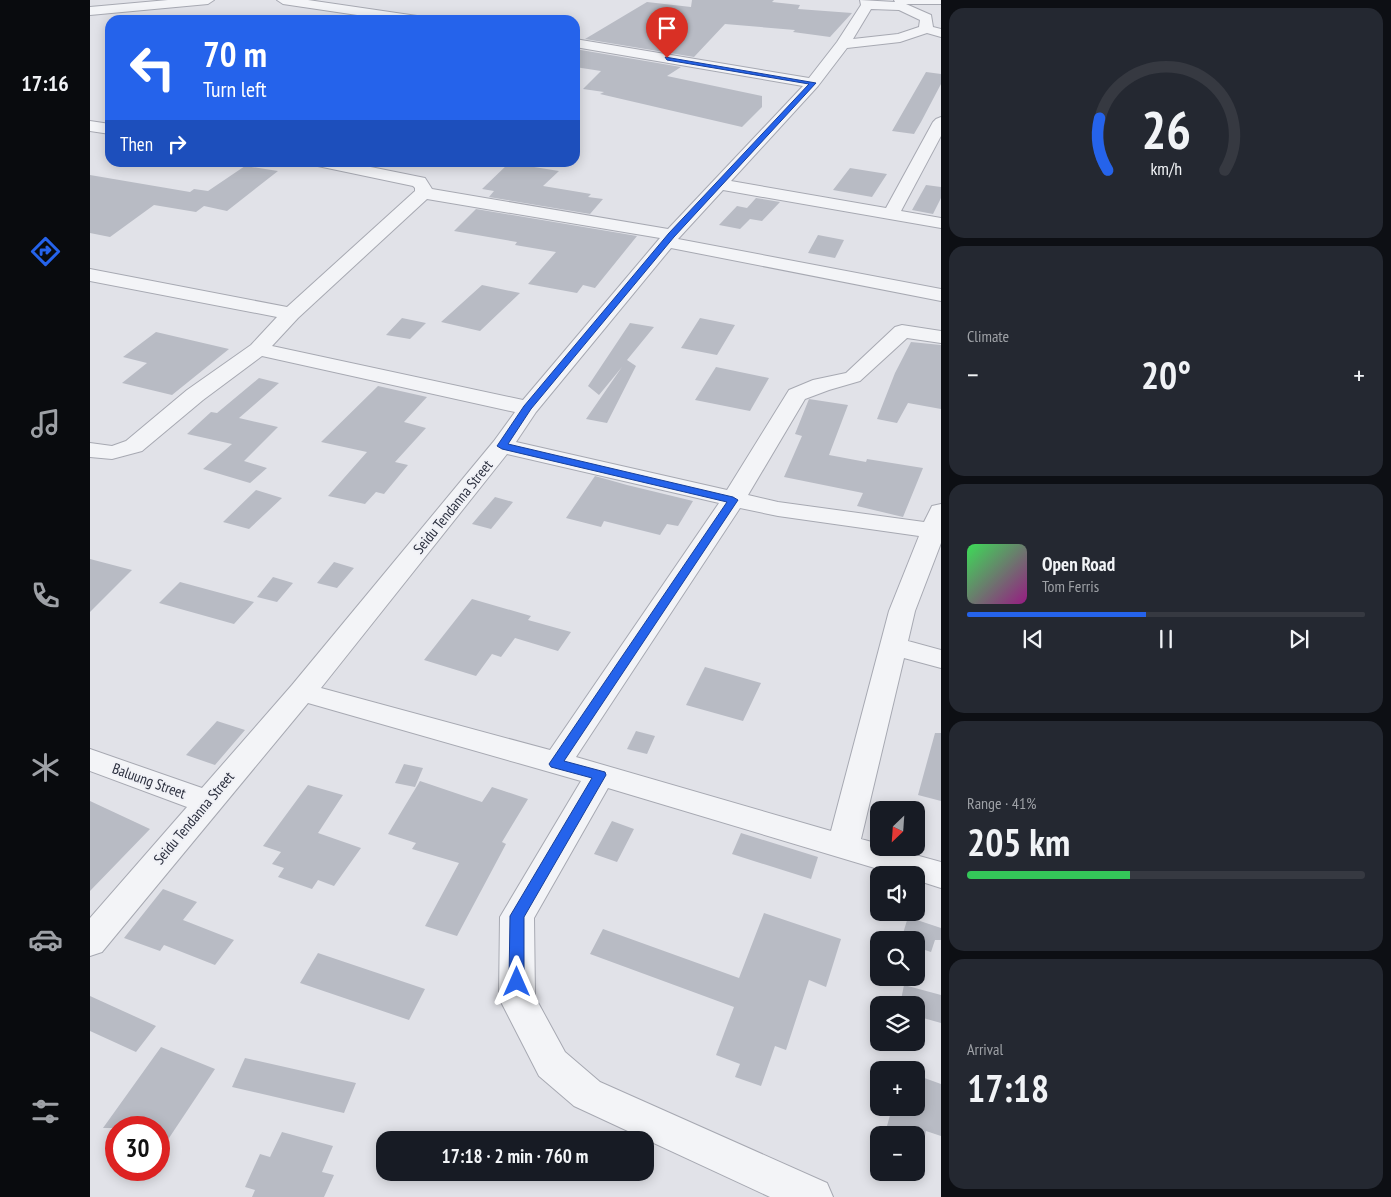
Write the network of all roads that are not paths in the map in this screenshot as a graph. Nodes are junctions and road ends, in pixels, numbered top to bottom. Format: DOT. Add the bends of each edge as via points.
graph roads {
  1 [pos="208,0"];
  2 [pos="283,0"];
  3 [pos="900,0"];
  4 [pos="941,0"];
  5 [pos="867,3"];
  6 [pos="90,10"];
  7 [pos="384,15"];
  8 [pos="937,32"];
  9 [pos="580,44"];
  10 [pos="843,44"];
  11 [pos="813,83"];
  12 [pos="941,122"];
  13 [pos="90,126"];
  14 [pos="105,128"];
  15 [pos="344,167"];
  16 [pos="720,184"];
  17 [pos="422,193"];
  18 [pos="891,214"];
  19 [pos="941,223"];
  20 [pos="669,238"];
  21 [pos="90,275"];
  22 [pos="941,295"];
  23 [pos="291,314"];
  24 [pos="941,337"];
  25 [pos="258,349"];
  26 [pos="528,408"];
  27 [pos="502,446"];
  28 [pos="90,450"];
  29 [pos="733,500"];
  30 [pos="939,525"];
  31 [pos="892,646"];
  32 [pos="941,659"];
  33 [pos="302,692"];
  34 [pos="90,760"];
  35 [pos="556,764"];
  36 [pos="600,775"];
  37 [pos="207,802"];
  38 [pos="843,846"];
  39 [pos="941,875"];
  40 [pos="90,942"];
  41 [pos="813,1197"];
  1 -- 6 [label="street"];
  2 -- 7 [label="street"];
  3 -- 4 [label="street"];
  5 -- 8 [label="street" via="901,6 926,18"];
  5 -- 10 [label="street, Seidu Tendanna Street"];
  8 -- 10 [label="street"];
  9 -- 11 [label="street"];
  10 -- 11 [label="street, Seidu Tendanna Street"];
  11 -- 16 [label="street, Seidu Tendanna Street"];
  12 -- 18 [label="street"];
  13 -- 14 [label="street"];
  15 -- 17 [label="street" via="419,182 424,188"];
  16 -- 18 [label="street"];
  16 -- 20 [label="street, Seidu Tendanna Street"];
  17 -- 20 [label="street"];
  17 -- 23 [label="street"];
  18 -- 19 [label="street"];
  20 -- 22 [label="street"];
  20 -- 26 [label="street, Seidu Tendanna Street"];
  21 -- 23 [label="street"];
  23 -- 25 [label="street"];
  24 -- 29 [label="street" via="902,330 853,377 797,395"];
  25 -- 26 [label="street"];
  25 -- 28 [label="street" via="195,395 134,446 113,453"];
  26 -- 27 [label="street, Seidu Tendanna Street"];
  27 -- 29 [label="street"];
  27 -- 33 [label="street, Seidu Tendanna Street"];
  29 -- 30 [label="street" via="778,509"];
  29 -- 35 [label="street"];
  30 -- 31 [label="street" via="902,611"];
  31 -- 32 [label="street"];
  31 -- 38 [label="street"];
  33 -- 35 [label="street"];
  33 -- 37 [label="street, Seidu Tendanna Street"];
  34 -- 37 [label="street, Baluung Street"];
  35 -- 36 [label="street"];
  36 -- 38 [label="street"];
  36 -- 41 [label="street" via="517,916 516,998 552,1064 587,1094"];
  37 -- 40 [label="street, Seidu Tendanna Street"];
  38 -- 39 [label="street"];
}
